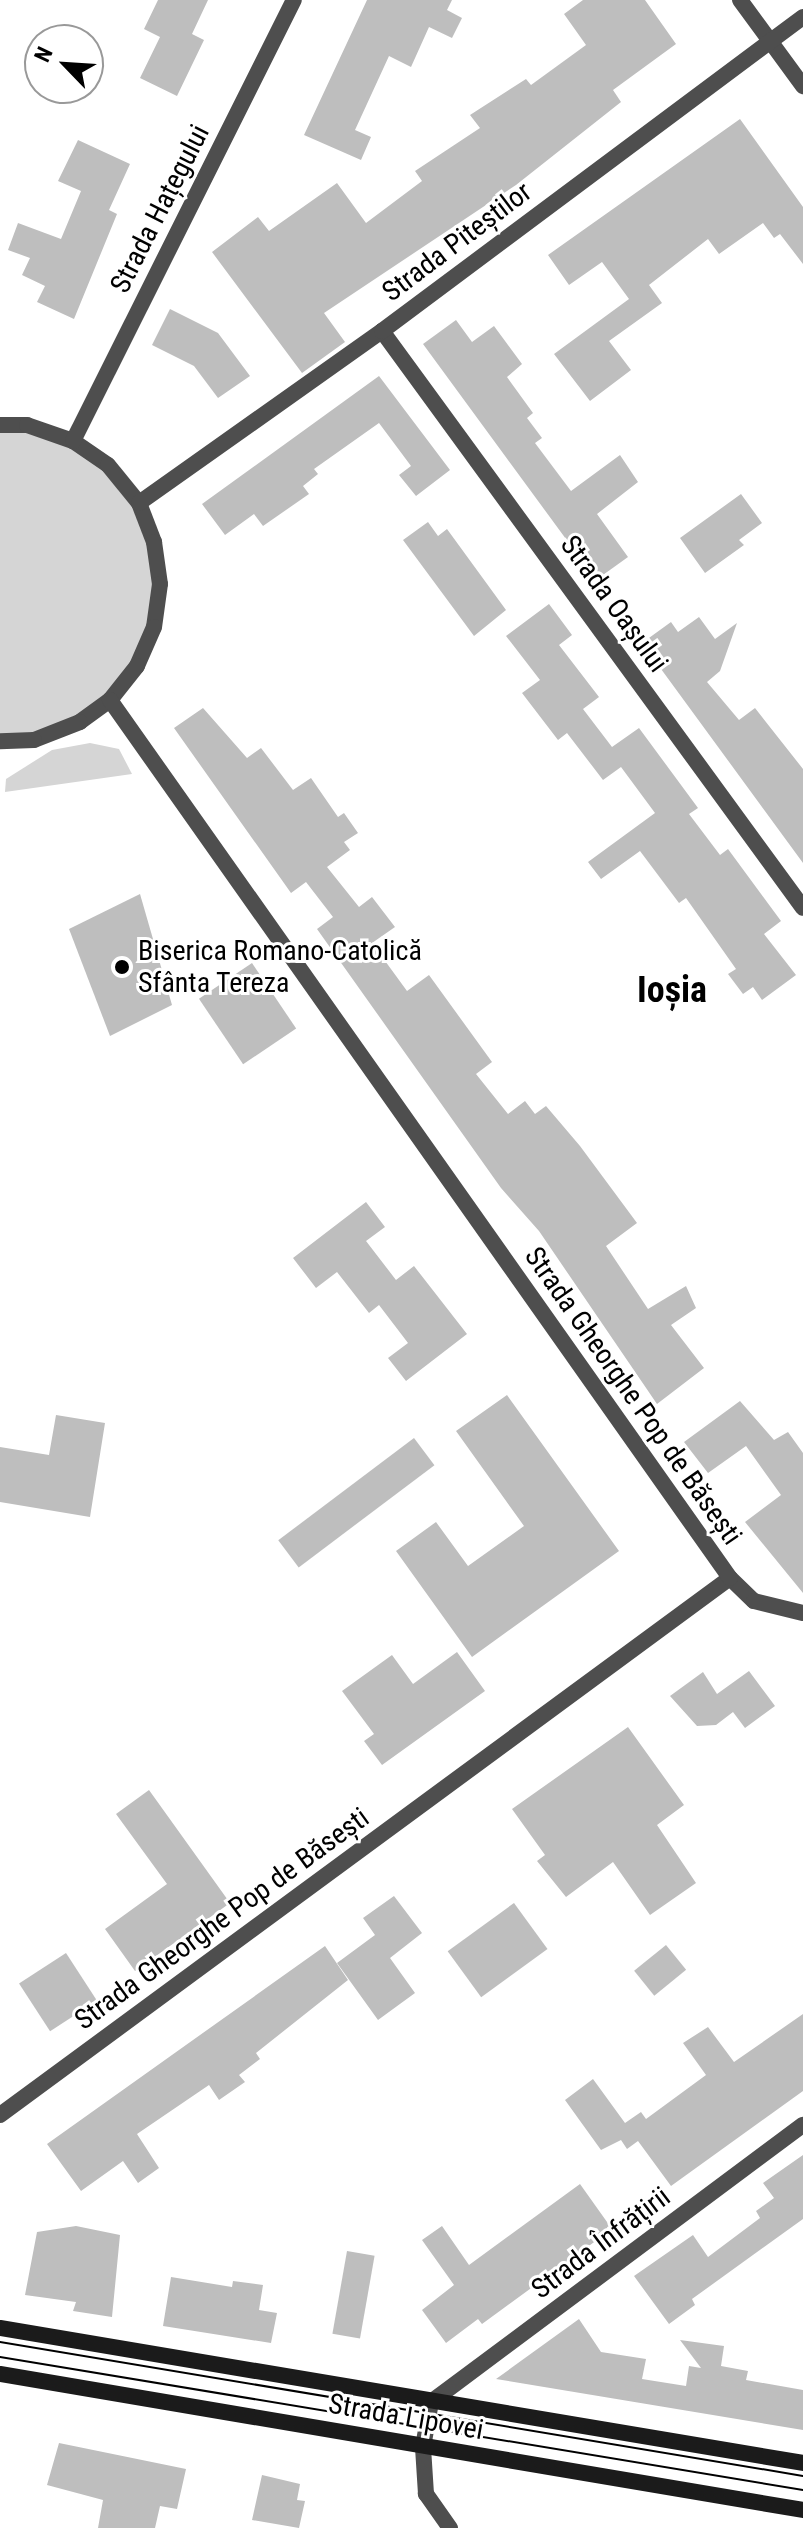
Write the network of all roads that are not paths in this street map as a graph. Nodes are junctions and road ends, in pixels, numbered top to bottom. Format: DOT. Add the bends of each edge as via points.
graph roads {
  1 [pos="294,0"];
  2 [pos="740,0"];
  3 [pos="803,17"];
  4 [pos="770,40"];
  5 [pos="803,86"];
  6 [pos="382,331"];
  7 [pos="0,425"];
  8 [pos="73,441"];
  9 [pos="139,503"];
  10 [pos="110,700"];
  11 [pos="0,741"];
  12 [pos="803,908"];
  13 [pos="730,1578"];
  14 [pos="803,1613"];
  15 [pos="0,2115"];
  16 [pos="803,2125"];
  17 [pos="0,2328"];
  18 [pos="0,2374"];
  19 [pos="431,2402"];
  20 [pos="423,2447"];
  21 [pos="803,2463"];
  22 [pos="803,2510"];
  23 [pos="450,2528"];
  1 -- 8 [label="street, Strada Hațegului"];
  2 -- 4 [label="street"];
  3 -- 4 [label="street, Strada Piteștilor"];
  4 -- 5 [label="street"];
  4 -- 6 [label="street, Strada Piteștilor"];
  6 -- 9 [label="street, Strada Piteștilor"];
  6 -- 12 [label="street, Strada Oașului"];
  7 -- 8 [label="street" via="27,425"];
  8 -- 9 [label="street" via="108,465"];
  9 -- 10 [label="street" via="154,542 160,584 154,627 137,666"];
  10 -- 11 [label="street" via="80,722 34,740"];
  10 -- 13 [label="street, Strada Gheorghe Pop de Băsești"];
  13 -- 14 [label="street" via="754,1601"];
  13 -- 15 [label="street, Strada Gheorghe Pop de Băsești"];
  16 -- 19 [label="street, Strada Înfrățirii"];
  17 -- 19 [label="street, Strada Lipovei"];
  18 -- 20 [label="street, Strada Lipovei"];
  19 -- 20 [label="street"];
  19 -- 21 [label="street, Strada Lipovei"];
  20 -- 22 [label="street, Strada Lipovei"];
  20 -- 23 [label="street" via="426,2494"];
}
